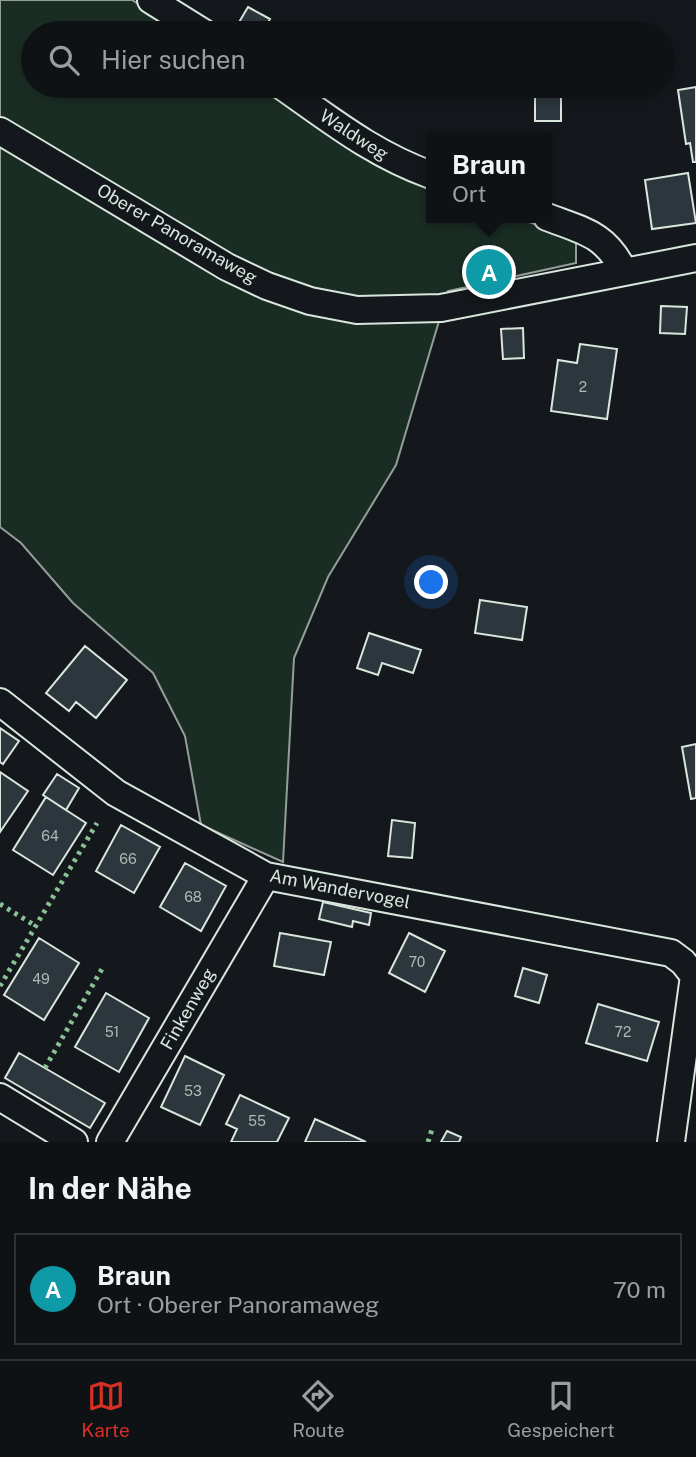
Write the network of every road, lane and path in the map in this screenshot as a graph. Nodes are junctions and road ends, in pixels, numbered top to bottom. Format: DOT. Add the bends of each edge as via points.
graph roads {
  1 [pos="151,0"];
  2 [pos="185,21"];
  3 [pos="299,98"];
  4 [pos="0,131"];
  5 [pos="426,173"];
  6 [pos="552,219"];
  7 [pos="696,258"];
  8 [pos="624,272"];
  9 [pos="0,702"];
  10 [pos="265,876"];
  11 [pos="0,1097"];
  12 [pos="74,1142"];
  13 [pos="110,1142"];
  14 [pos="671,1142"];
  1 -- 2 [label="street"];
  3 -- 5 [label="street, Waldweg" via="366,145"];
  4 -- 8 [label="street, Oberer Panoramaweg" via="227,267 310,301 357,310 441,308"];
  6 -- 8 [label="street" via="602,241"];
  7 -- 8 [label="street, Oberer Panoramaweg"];
  9 -- 10 [label="street, Am Wandervogel" via="116,793"];
  10 -- 13 [label="street, Finkenweg"];
  10 -- 14 [label="street, Am Wandervogel" via="671,953 694,976"];
  11 -- 12 [label="street"];
}
